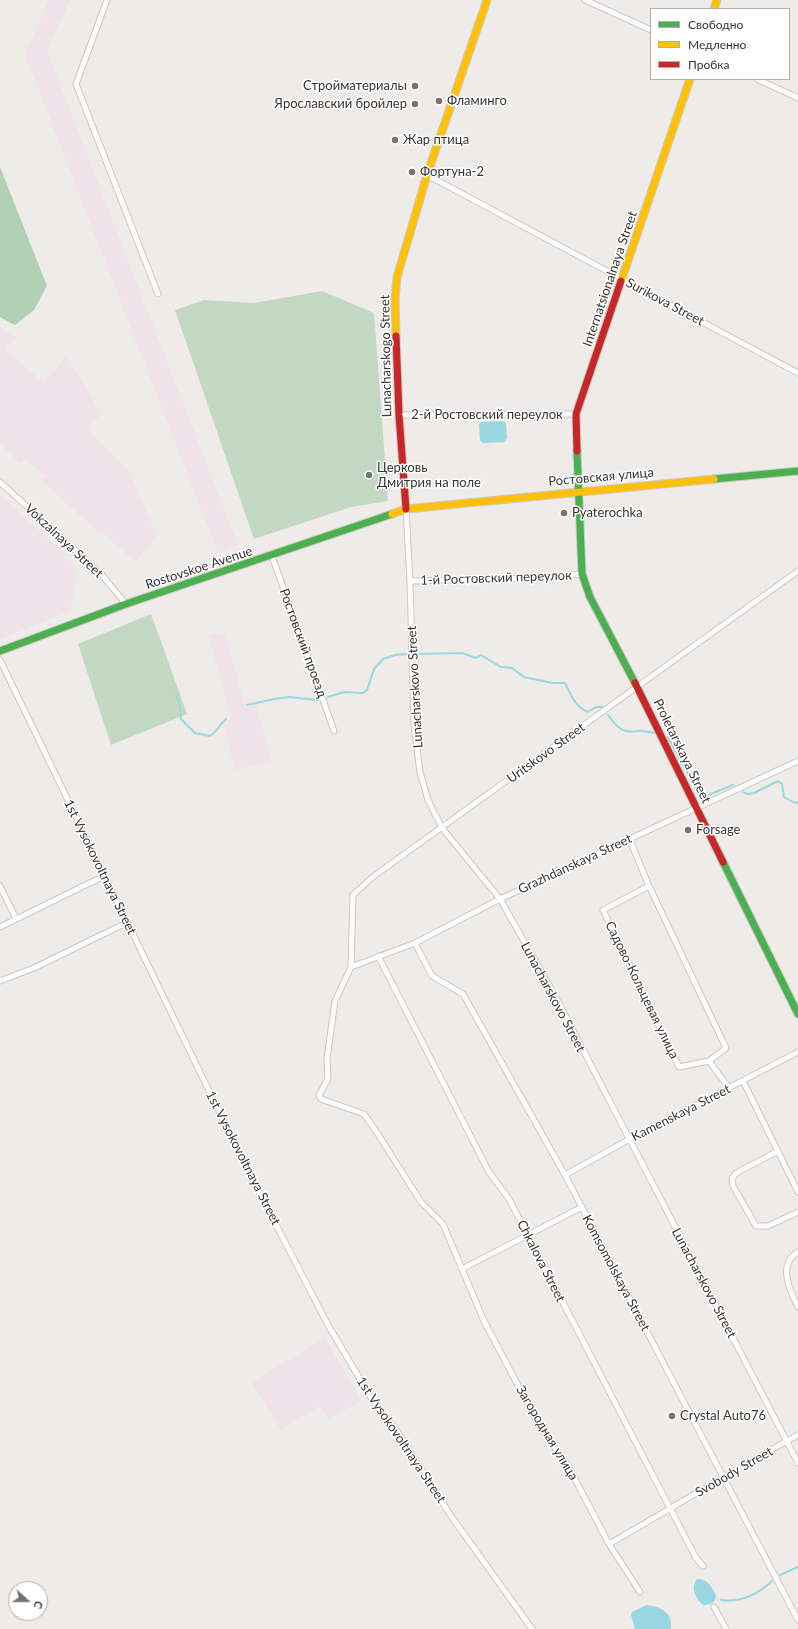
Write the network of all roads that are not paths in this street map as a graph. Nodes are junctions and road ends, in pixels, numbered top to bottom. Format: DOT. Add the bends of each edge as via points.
graph roads {
  1 [pos="107,0"];
  2 [pos="487,0"];
  3 [pos="585,0"];
  4 [pos="650,30"];
  5 [pos="690,80"];
  6 [pos="759,80"];
  7 [pos="798,98"];
  8 [pos="427,175"];
  9 [pos="623,280"];
  10 [pos="158,294"];
  11 [pos="798,373"];
  12 [pos="576,414"];
  13 [pos="399,415"];
  14 [pos="798,471"];
  15 [pos="0,482"];
  16 [pos="578,491"];
  17 [pos="406,509"];
  18 [pos="272,556"];
  19 [pos="798,571"];
  20 [pos="582,574"];
  21 [pos="410,581"];
  22 [pos="126,604"];
  23 [pos="0,651"];
  24 [pos="0,660"];
  25 [pos="638,688"];
  26 [pos="334,731"];
  27 [pos="798,761"];
  28 [pos="697,807"];
  29 [pos="442,828"];
  30 [pos="629,838"];
  31 [pos="104,876"];
  32 [pos="0,886"];
  33 [pos="649,886"];
  34 [pos="500,899"];
  35 [pos="16,919"];
  36 [pos="126,923"];
  37 [pos="0,927"];
  38 [pos="415,943"];
  39 [pos="378,956"];
  40 [pos="351,967"];
  41 [pos="0,981"];
  42 [pos="798,1014"];
  43 [pos="798,1052"];
  44 [pos="709,1061"];
  45 [pos="743,1081"];
  46 [pos="729,1088"];
  47 [pos="628,1140"];
  48 [pos="778,1150"];
  49 [pos="565,1175"];
  50 [pos="798,1192"];
  51 [pos="582,1207"];
  52 [pos="798,1212"];
  53 [pos="528,1235"];
  54 [pos="798,1252"];
  55 [pos="462,1269"];
  56 [pos="798,1307"];
  57 [pos="798,1435"];
  58 [pos="787,1441"];
  59 [pos="798,1463"];
  60 [pos="722,1477"];
  61 [pos="670,1509"];
  62 [pos="609,1544"];
  63 [pos="703,1566"];
  64 [pos="640,1592"];
  65 [pos="714,1607"];
  66 [pos="798,1620"];
  67 [pos="532,1629"];
  68 [pos="726,1629"];
  1 -- 10 [label="street" via="76,84"];
  2 -- 8 [label="main road, Lunacharskogo Street"];
  3 -- 4 [label="street"];
  5 -- 9 [label="main road, Internatsionalnaya Street"];
  6 -- 7 [label="street"];
  8 -- 9 [label="street, Surikova Street"];
  8 -- 13 [label="main road, Lunacharskogo Street" via="397,277 395,299"];
  9 -- 11 [label="street, Surikova Street"];
  9 -- 12 [label="main road, Internatsionalnaya Street"];
  12 -- 13 [label="street, 2-й Ростовский переулок"];
  12 -- 16 [label="main road, Internatsionalnaya Street"];
  13 -- 17 [label="main road, Lunacharskogo Street"];
  14 -- 16 [label="main road, Ростовская улица"];
  15 -- 22 [label="street, Vokzalnaya Street" via="101,574"];
  16 -- 17 [label="main road, Ростовская улица"];
  16 -- 20 [label="main road, Proletarskaya Street"];
  17 -- 18 [label="main road, Rostovskoe Avenue"];
  17 -- 21 [label="street, Lunacharskovo Street"];
  18 -- 22 [label="main road, Rostovskoe Avenue"];
  18 -- 26 [label="street, Ростовский проезд"];
  19 -- 25 [label="street, Uritskovo Street"];
  20 -- 21 [label="street, 1-й Ростовский переулок" via="537,578"];
  20 -- 25 [label="main road, Proletarskaya Street" via="590,597"];
  21 -- 29 [label="street, Lunacharskovo Street" via="414,725 420,772 428,800"];
  22 -- 23 [label="main road, Rostovskoe Avenue"];
  24 -- 31 [label="street, 1st Vysokovoltnaya Street"];
  25 -- 28 [label="main road, Proletarskaya Street"];
  25 -- 29 [label="street, Uritskovo Street"];
  27 -- 28 [label="street, Grazhdanskaya Street"];
  28 -- 30 [label="street, Grazhdanskaya Street"];
  28 -- 42 [label="main road, Proletarskaya Street"];
  29 -- 34 [label="street, Lunacharskovo Street"];
  29 -- 40 [label="street, Uritskovo Street" via="374,876 353,895"];
  30 -- 33 [label="street, Садово-Кольцевая улица"];
  30 -- 34 [label="street, Grazhdanskaya Street"];
  31 -- 35 [label="street"];
  31 -- 36 [label="street, 1st Vysokovoltnaya Street"];
  32 -- 35 [label="street"];
  33 -- 44 [label="street, Садово-Кольцевая улица" via="726,1048"];
  33 -- 44 [label="street, Садово-Кольцевая улица" via="603,910 680,1067"];
  34 -- 38 [label="street, Grazhdanskaya Street"];
  34 -- 47 [label="street, Lunacharskovo Street" via="554,994"];
  35 -- 37 [label="street"];
  36 -- 41 [label="street" via="34,968"];
  36 -- 67 [label="street, 1st Vysokovoltnaya Street" via="246,1167 328,1325 373,1401 399,1434 451,1516"];
  38 -- 39 [label="street, Grazhdanskaya Street"];
  38 -- 49 [label="street, Komsomolskaya Street" via="432,976 463,994"];
  39 -- 40 [label="street, Grazhdanskaya Street"];
  39 -- 53 [label="street, Chkalova Street" via="489,1172 509,1199"];
  40 -- 55 [label="street, Загородная улица" via="335,1001 327,1059 328,1079 319,1095 321,1099 364,1114 420,1202 443,1224"];
  43 -- 45 [label="street, Kamenskaya Street"];
  44 -- 46 [label="street"];
  45 -- 46 [label="street, Kamenskaya Street"];
  45 -- 48 [label="street"];
  46 -- 47 [label="street, Kamenskaya Street"];
  47 -- 49 [label="street, Kamenskaya Street"];
  47 -- 58 [label="street, Lunacharskovo Street"];
  48 -- 50 [label="street"];
  48 -- 52 [label="street" via="736,1172 732,1179 733,1186 756,1226 768,1226"];
  49 -- 51 [label="street, Komsomolskaya Street"];
  51 -- 53 [label="street"];
  51 -- 60 [label="street, Komsomolskaya Street"];
  53 -- 55 [label="street"];
  53 -- 61 [label="street, Chkalova Street"];
  54 -- 56 [label="street" via="790,1259 787,1281"];
  55 -- 62 [label="street, Загородная улица" via="492,1336 540,1427 568,1466"];
  57 -- 58 [label="street, Svobody Street"];
  58 -- 59 [label="street, Lunacharskovo Street"];
  58 -- 60 [label="street, Svobody Street"];
  60 -- 61 [label="street, Svobody Street"];
  60 -- 66 [label="street, Komsomolskaya Street"];
  61 -- 62 [label="street, Svobody Street"];
  61 -- 63 [label="street, Chkalova Street" via="696,1558"];
  62 -- 64 [label="street, Загородная улица"];
  65 -- 68 [label="street"];
}
